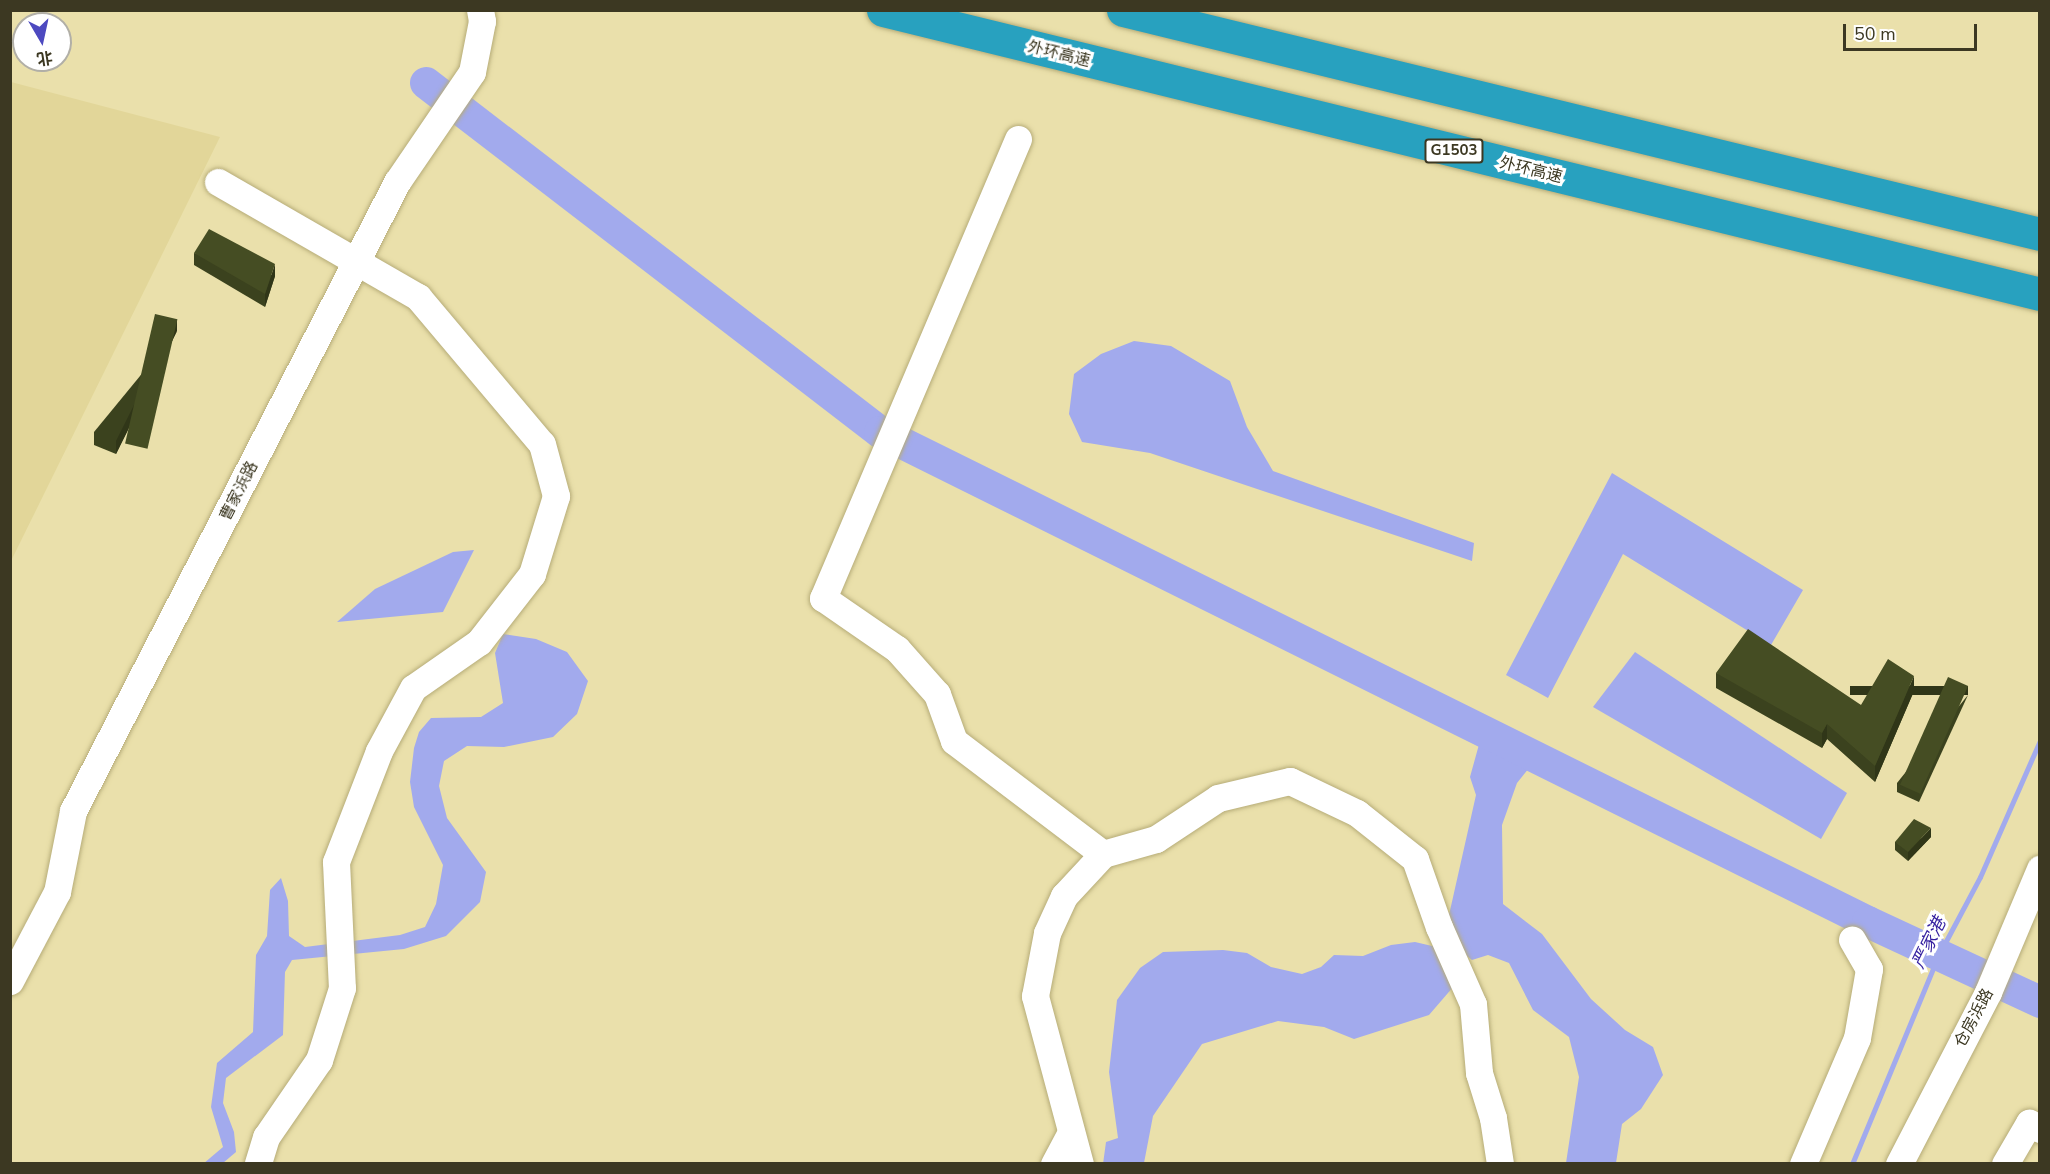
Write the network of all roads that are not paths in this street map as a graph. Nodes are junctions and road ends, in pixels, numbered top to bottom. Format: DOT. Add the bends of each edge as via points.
graph roads {
  1 [pos="480,10"];
  2 [pos="883,10"];
  3 [pos="1123,10"];
  4 [pos="1018,139"];
  5 [pos="218,182"];
  6 [pos="2040,234"];
  7 [pos="356,261"];
  8 [pos="2032,293"];
  9 [pos="1103,854"];
  10 [pos="2040,868"];
  11 [pos="1852,939"];
  12 [pos="10,981"];
  13 [pos="2040,1129"];
  14 [pos="1071,1132"];
  15 [pos="258,1164"];
  16 [pos="1054,1164"];
  17 [pos="1080,1164"];
  18 [pos="1500,1164"];
  19 [pos="1803,1164"];
  20 [pos="1899,1164"];
  21 [pos="2005,1164"];
  1 -- 7 [label="street, 曹家浜路" via="482,21 472,72 397,182"];
  2 -- 8 [label="highway, 外环高速 / G1503"];
  3 -- 6 [label="highway"];
  4 -- 9 [label="street" via="823,598 904,656 937,694 954,741"];
  5 -- 7 [label="street"];
  7 -- 12 [label="street, 曹家浜路" via="74,811 57,892"];
  7 -- 15 [label="street" via="418,297 542,444 556,495 532,574 479,642 413,688 379,751 336,862 342,988 319,1060 266,1137"];
  9 -- 14 [label="street" via="1064,896 1051,923 1035,996"];
  9 -- 18 [label="street" via="1156,839 1218,798 1290,781 1357,813 1414,859 1473,1004 1479,1073 1493,1118"];
  10 -- 20 [label="street, 仓房浜路" via="1988,992"];
  11 -- 19 [label="street" via="1869,969 1857,1038"];
  13 -- 21 [label="street" via="2029,1123"];
  14 -- 16 [label="street"];
  14 -- 17 [label="street"];
}
